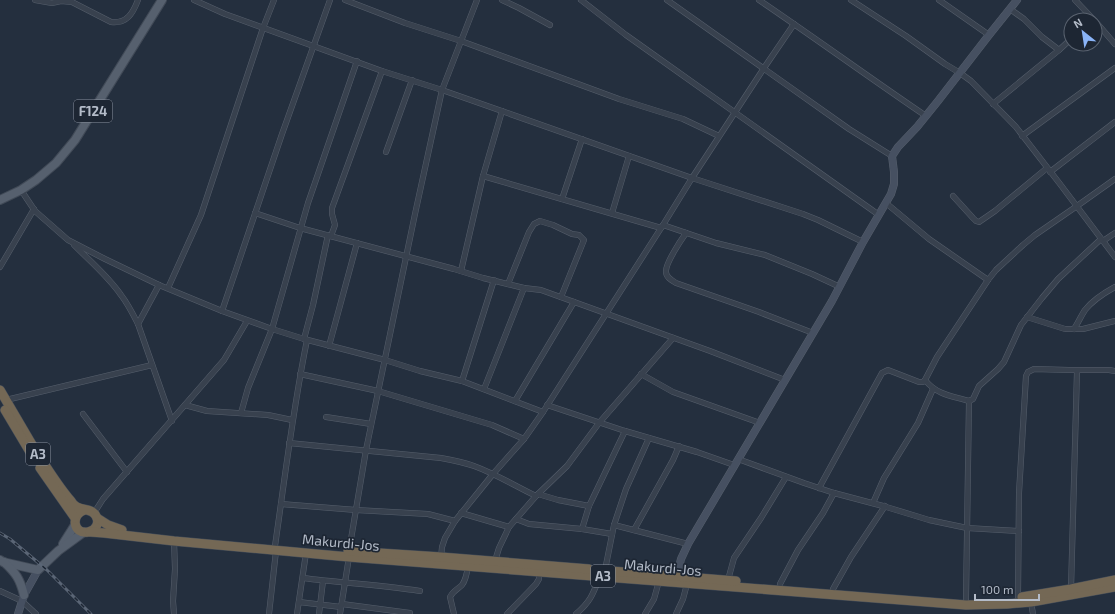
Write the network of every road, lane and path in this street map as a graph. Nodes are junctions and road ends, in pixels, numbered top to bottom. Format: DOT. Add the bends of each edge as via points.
graph roads {
  1 [pos="36,0"];
  2 [pos="138,0"];
  3 [pos="162,0"];
  4 [pos="194,0"];
  5 [pos="274,0"];
  6 [pos="330,0"];
  7 [pos="345,0"];
  8 [pos="477,0"];
  9 [pos="502,0"];
  10 [pos="581,0"];
  11 [pos="667,0"];
  12 [pos="759,0"];
  13 [pos="851,0"];
  14 [pos="939,0"];
  15 [pos="1017,0"];
  16 [pos="1075,0"];
  17 [pos="1010,9"];
  18 [pos="1086,12"];
  19 [pos="794,24"];
  20 [pos="550,25"];
  21 [pos="264,28"];
  22 [pos="1103,31"];
  23 [pos="989,35"];
  24 [pos="461,41"];
  25 [pos="1115,44"];
  26 [pos="314,46"];
  27 [pos="1063,46"];
  28 [pos="1059,50"];
  29 [pos="357,61"];
  30 [pos="764,68"];
  31 [pos="1115,68"];
  32 [pos="382,71"];
  33 [pos="960,73"];
  34 [pos="412,80"];
  35 [pos="442,90"];
  36 [pos="993,104"];
  37 [pos="502,111"];
  38 [pos="735,112"];
  39 [pos="926,116"];
  40 [pos="1115,122"];
  41 [pos="720,136"];
  42 [pos="1022,136"];
  43 [pos="582,139"];
  44 [pos="386,152"];
  45 [pos="629,156"];
  46 [pos="892,156"];
  47 [pos="1049,170"];
  48 [pos="483,176"];
  49 [pos="692,178"];
  50 [pos="1115,179"];
  51 [pos="21,190"];
  52 [pos="953,196"];
  53 [pos="562,199"];
  54 [pos="0,200"];
  55 [pos="886,203"];
  56 [pos="1077,206"];
  57 [pos="34,209"];
  58 [pos="255,213"];
  59 [pos="612,213"];
  60 [pos="879,215"];
  61 [pos="662,226"];
  62 [pos="300,228"];
  63 [pos="686,233"];
  64 [pos="1115,233"];
  65 [pos="330,236"];
  66 [pos="68,240"];
  67 [pos="1102,240"];
  68 [pos="863,242"];
  69 [pos="357,243"];
  70 [pos="406,256"];
  71 [pos="1115,257"];
  72 [pos="0,267"];
  73 [pos="461,270"];
  74 [pos="494,280"];
  75 [pos="988,280"];
  76 [pos="508,284"];
  77 [pos="159,285"];
  78 [pos="840,287"];
  79 [pos="1115,287"];
  80 [pos="168,288"];
  81 [pos="524,288"];
  82 [pos="561,297"];
  83 [pos="574,302"];
  84 [pos="222,311"];
  85 [pos="606,314"];
  86 [pos="1027,317"];
  87 [pos="1080,320"];
  88 [pos="247,321"];
  89 [pos="1115,321"];
  90 [pos="138,324"];
  91 [pos="272,329"];
  92 [pos="1074,329"];
  93 [pos="1083,329"];
  94 [pos="813,333"];
  95 [pos="673,338"];
  96 [pos="306,340"];
  97 [pos="329,346"];
  98 [pos="385,360"];
  99 [pos="152,365"];
  100 [pos="1077,370"];
  101 [pos="1115,370"];
  102 [pos="300,374"];
  103 [pos="641,374"];
  104 [pos="785,380"];
  105 [pos="925,380"];
  106 [pos="462,381"];
  107 [pos="484,389"];
  108 [pos="933,389"];
  109 [pos="0,390"];
  110 [pos="378,391"];
  111 [pos="3,401"];
  112 [pos="516,401"];
  113 [pos="969,401"];
  114 [pos="185,405"];
  115 [pos="547,405"];
  116 [pos="543,412"];
  117 [pos="241,413"];
  118 [pos="83,414"];
  119 [pos="326,417"];
  120 [pos="292,420"];
  121 [pos="172,421"];
  122 [pos="599,423"];
  123 [pos="760,423"];
  124 [pos="371,424"];
  125 [pos="625,431"];
  126 [pos="649,438"];
  127 [pos="524,439"];
  128 [pos="289,443"];
  129 [pos="679,446"];
  130 [pos="366,450"];
  131 [pos="736,462"];
  132 [pos="127,472"];
  133 [pos="493,474"];
  134 [pos="786,476"];
  135 [pos="819,488"];
  136 [pos="834,493"];
  137 [pos="537,495"];
  138 [pos="873,503"];
  139 [pos="281,504"];
  140 [pos="589,506"];
  141 [pos="885,506"];
  142 [pos="356,510"];
  143 [pos="92,513"];
  144 [pos="461,513"];
  145 [pos="516,519"];
  146 [pos="454,521"];
  147 [pos="75,522"];
  148 [pos="614,525"];
  149 [pos="509,527"];
  150 [pos="967,528"];
  151 [pos="582,529"];
  152 [pos="634,530"];
  153 [pos="1019,531"];
  154 [pos="87,532"];
  155 [pos="612,534"];
  156 [pos="174,541"];
  157 [pos="688,544"];
  158 [pos="276,548"];
  159 [pos="58,551"];
  160 [pos="306,553"];
  161 [pos="349,554"];
  162 [pos="441,560"];
  163 [pos="2,561"];
  164 [pos="495,561"];
  165 [pos="468,566"];
  166 [pos="38,570"];
  167 [pos="540,572"];
  168 [pos="602,573"];
  169 [pos="303,578"];
  170 [pos="677,579"];
  171 [pos="728,580"];
  172 [pos="1115,580"];
  173 [pos="323,581"];
  174 [pos="659,581"];
  175 [pos="345,583"];
  176 [pos="687,584"];
  177 [pos="780,584"];
  178 [pos="1115,587"];
  179 [pos="833,589"];
  180 [pos="1071,589"];
  181 [pos="0,591"];
  182 [pos="420,591"];
  183 [pos="1018,597"];
  184 [pos="23,598"];
  185 [pos="966,599"];
  186 [pos="299,602"];
  187 [pos="1031,602"];
  188 [pos="320,604"];
  189 [pos="341,605"];
  190 [pos="34,613"];
  191 [pos="410,613"];
  192 [pos="18,614"];
  193 [pos="174,614"];
  194 [pos="269,614"];
  195 [pos="297,614"];
  196 [pos="319,614"];
  197 [pos="340,614"];
  198 [pos="454,614"];
  199 [pos="507,614"];
  200 [pos="576,614"];
  201 [pos="645,614"];
  202 [pos="676,614"];
  203 [pos="1032,614"];
  1 -- 2 [label="street" via="72,2 118,23 130,16"];
  3 -- 51 [label="main road, F124" via="75,140 56,163"];
  4 -- 21 [label="street"];
  5 -- 21 [label="street"];
  6 -- 26 [label="street"];
  7 -- 24 [label="street"];
  8 -- 24 [label="street"];
  9 -- 20 [label="street"];
  10 -- 38 [label="street"];
  11 -- 30 [label="street"];
  12 -- 19 [label="street"];
  13 -- 33 [label="street"];
  14 -- 23 [label="street"];
  15 -- 17 [label="street"];
  16 -- 18 [label="street"];
  17 -- 23 [label="street"];
  17 -- 28 [label="street"];
  19 -- 30 [label="street"];
  19 -- 39 [label="street"];
  21 -- 26 [label="street"];
  21 -- 80 [label="street" via="201,215"];
  22 -- 25 [label="street"];
  23 -- 33 [label="street"];
  24 -- 35 [label="street"];
  24 -- 41 [label="street" via="619,99 682,119"];
  26 -- 29 [label="street"];
  26 -- 58 [label="street"];
  27 -- 28 [label="street"];
  28 -- 36 [label="street"];
  29 -- 32 [label="street"];
  29 -- 62 [label="street"];
  30 -- 38 [label="street"];
  30 -- 46 [label="street" via="849,129"];
  31 -- 42 [label="street"];
  32 -- 34 [label="street"];
  32 -- 65 [label="street" via="332,208 335,225"];
  33 -- 36 [label="street"];
  33 -- 39 [label="street"];
  34 -- 35 [label="street"];
  34 -- 44 [label="street"];
  35 -- 37 [label="street"];
  35 -- 70 [label="street"];
  36 -- 42 [label="street"];
  37 -- 43 [label="street"];
  37 -- 48 [label="street"];
  38 -- 41 [label="street"];
  38 -- 60 [label="street"];
  39 -- 46 [label="street"];
  40 -- 47 [label="street"];
  41 -- 49 [label="street"];
  42 -- 47 [label="street"];
  43 -- 45 [label="street"];
  43 -- 53 [label="street"];
  45 -- 49 [label="street"];
  45 -- 59 [label="street"];
  46 -- 55 [label="street" via="894,184"];
  47 -- 52 [label="street" via="980,222 976,221"];
  47 -- 56 [label="street"];
  48 -- 53 [label="street"];
  48 -- 73 [label="street"];
  49 -- 61 [label="street"];
  49 -- 68 [label="street" via="802,214"];
  50 -- 56 [label="street"];
  51 -- 54 [label="main road, F124"];
  51 -- 57 [label="street"];
  53 -- 59 [label="street"];
  55 -- 60 [label="street"];
  55 -- 75 [label="street"];
  56 -- 67 [label="street"];
  56 -- 75 [label="street" via="1035,235"];
  57 -- 66 [label="street"];
  57 -- 72 [label="street"];
  58 -- 62 [label="street"];
  58 -- 84 [label="street"];
  59 -- 61 [label="street"];
  60 -- 68 [label="street"];
  61 -- 63 [label="street"];
  61 -- 85 [label="street"];
  62 -- 65 [label="street"];
  62 -- 91 [label="street"];
  63 -- 78 [label="street" via="765,255"];
  63 -- 94 [label="street" via="666,266 669,279"];
  64 -- 67 [label="street"];
  65 -- 69 [label="street"];
  65 -- 96 [label="street"];
  66 -- 77 [label="street"];
  66 -- 90 [label="street" via="113,284"];
  67 -- 71 [label="street"];
  67 -- 86 [label="street" via="1058,279"];
  68 -- 78 [label="street"];
  69 -- 70 [label="street"];
  69 -- 97 [label="street"];
  70 -- 73 [label="street"];
  70 -- 98 [label="street"];
  73 -- 74 [label="street"];
  74 -- 76 [label="street"];
  74 -- 106 [label="street"];
  75 -- 105 [label="street" via="937,357"];
  76 -- 81 [label="street"];
  76 -- 82 [label="street" via="529,232 535,223 540,221 579,235 584,240"];
  77 -- 80 [label="street"];
  77 -- 90 [label="street"];
  78 -- 94 [label="street"];
  79 -- 87 [label="street" via="1095,300"];
  80 -- 84 [label="street"];
  81 -- 82 [label="street" via="541,290"];
  81 -- 107 [label="street"];
  82 -- 83 [label="street"];
  83 -- 85 [label="street"];
  83 -- 112 [label="street"];
  84 -- 88 [label="street"];
  85 -- 95 [label="street"];
  85 -- 115 [label="street"];
  86 -- 92 [label="street" via="1061,328"];
  86 -- 113 [label="street" via="1004,362 979,386 973,399"];
  87 -- 92 [label="street"];
  87 -- 93 [label="street"];
  88 -- 91 [label="street"];
  88 -- 114 [label="street" via="224,360"];
  89 -- 93 [label="street"];
  90 -- 99 [label="street"];
  91 -- 96 [label="street"];
  91 -- 117 [label="street" via="248,388"];
  92 -- 93 [label="street"];
  94 -- 104 [label="street"];
  95 -- 103 [label="street"];
  95 -- 104 [label="street"];
  96 -- 97 [label="street"];
  96 -- 102 [label="street"];
  97 -- 98 [label="street"];
  98 -- 106 [label="street" via="420,372"];
  98 -- 110 [label="street"];
  99 -- 111 [label="street"];
  99 -- 121 [label="street"];
  100 -- 101 [label="street"];
  100 -- 153 [label="street" via="1034,369 1026,376"];
  100 -- 180 [label="street"];
  102 -- 110 [label="street"];
  102 -- 120 [label="street"];
  103 -- 122 [label="street"];
  103 -- 123 [label="street" via="673,392"];
  104 -- 123 [label="street"];
  105 -- 108 [label="street"];
  105 -- 135 [label="street" via="918,382 888,370 882,373"];
  106 -- 107 [label="street"];
  107 -- 112 [label="street"];
  108 -- 113 [label="street"];
  108 -- 138 [label="street" via="918,423 884,478"];
  109 -- 111 [label="highway, A3"];
  110 -- 124 [label="street"];
  110 -- 127 [label="street" via="492,425"];
  111 -- 143 [label="highway, A3" via="72,503"];
  111 -- 147 [label="highway, A3" via="15,429"];
  112 -- 116 [label="street"];
  113 -- 150 [label="street"];
  114 -- 117 [label="street" via="207,411"];
  114 -- 121 [label="street"];
  115 -- 116 [label="street"];
  115 -- 122 [label="street"];
  116 -- 127 [label="street"];
  117 -- 120 [label="street"];
  118 -- 132 [label="street"];
  119 -- 124 [label="street"];
  120 -- 128 [label="street"];
  121 -- 132 [label="street"];
  122 -- 125 [label="street"];
  122 -- 137 [label="street" via="567,466"];
  123 -- 131 [label="street"];
  124 -- 130 [label="street"];
  125 -- 126 [label="street"];
  125 -- 140 [label="street"];
  126 -- 129 [label="street"];
  126 -- 148 [label="street" via="626,489"];
  127 -- 133 [label="street"];
  128 -- 130 [label="street"];
  128 -- 139 [label="street"];
  129 -- 131 [label="street"];
  129 -- 152 [label="street"];
  130 -- 133 [label="street" via="441,458"];
  130 -- 142 [label="street"];
  131 -- 134 [label="street"];
  131 -- 157 [label="street"];
  132 -- 143 [label="street"];
  133 -- 137 [label="street"];
  133 -- 144 [label="street"];
  134 -- 135 [label="street"];
  134 -- 171 [label="street" via="734,558"];
  135 -- 136 [label="street"];
  136 -- 138 [label="street"];
  136 -- 177 [label="street"];
  137 -- 140 [label="street"];
  137 -- 145 [label="street"];
  138 -- 141 [label="street"];
  139 -- 142 [label="street"];
  139 -- 158 [label="street"];
  140 -- 151 [label="street"];
  141 -- 150 [label="street" via="929,520"];
  141 -- 179 [label="street"];
  142 -- 146 [label="street" via="428,514"];
  142 -- 161 [label="street"];
  143 -- 147 [label="highway" via="79,513"];
  143 -- 154 [label="highway" via="97,525 93,531"];
  143 -- 158 [label="highway, Makurdi-Jos / A3" via="108,526 129,532"];
  144 -- 146 [label="street"];
  144 -- 149 [label="street"];
  145 -- 149 [label="street"];
  145 -- 151 [label="street" via="529,524"];
  146 -- 162 [label="street" via="442,547"];
  147 -- 154 [label="highway, A3" via="78,530"];
  147 -- 159 [label="main road"];
  148 -- 152 [label="street"];
  148 -- 155 [label="street"];
  149 -- 164 [label="street"];
  150 -- 153 [label="street"];
  150 -- 185 [label="street"];
  151 -- 155 [label="street"];
  152 -- 157 [label="street"];
  153 -- 183 [label="street"];
  154 -- 156 [label="highway, Makurdi-Jos / A3"];
  154 -- 159 [label="main road"];
  155 -- 168 [label="street"];
  156 -- 158 [label="highway, Makurdi-Jos / A3"];
  156 -- 193 [label="street"];
  157 -- 170 [label="street" via="681,559"];
  158 -- 160 [label="highway, Makurdi-Jos / A3"];
  158 -- 161 [label="highway, Makurdi-Jos / A3"];
  158 -- 194 [label="street"];
  159 -- 166 [label="main road"];
  160 -- 161 [label="highway, Makurdi-Jos / A3"];
  160 -- 169 [label="street"];
  161 -- 162 [label="highway, Makurdi-Jos / A3"];
  161 -- 175 [label="street"];
  162 -- 164 [label="highway, Makurdi-Jos / A3"];
  162 -- 165 [label="highway, Makurdi-Jos / A3"];
  163 -- 166 [label="main road"];
  163 -- 184 [label="main road" via="21,583"];
  164 -- 168 [label="highway, Makurdi-Jos / A3"];
  165 -- 167 [label="highway, Makurdi-Jos / A3"];
  165 -- 198 [label="street" via="463,584 450,597"];
  166 -- 184 [label="street"];
  167 -- 168 [label="highway, Makurdi-Jos / A3"];
  167 -- 199 [label="street" via="536,584"];
  168 -- 170 [label="highway, Makurdi-Jos / A3"];
  168 -- 174 [label="highway, Makurdi-Jos / A3"];
  168 -- 200 [label="street" via="590,600"];
  169 -- 173 [label="street"];
  169 -- 186 [label="street"];
  170 -- 171 [label="highway, Makurdi-Jos / A3"];
  170 -- 174 [label="highway, Makurdi-Jos / A3"];
  170 -- 176 [label="highway, Makurdi-Jos / A3"];
  171 -- 177 [label="highway, Makurdi-Jos / A3"];
  172 -- 180 [label="highway, Makurdi-Jos / A3"];
  173 -- 175 [label="street"];
  173 -- 188 [label="street"];
  174 -- 201 [label="street" via="654,599"];
  175 -- 182 [label="street"];
  175 -- 189 [label="street"];
  176 -- 187 [label="highway, Makurdi-Jos / A3" via="966,605"];
  176 -- 202 [label="street"];
  177 -- 179 [label="highway, Makurdi-Jos / A3"];
  178 -- 187 [label="highway, Makurdi-Jos / A3"];
  179 -- 185 [label="highway, Makurdi-Jos / A3"];
  180 -- 183 [label="highway, Makurdi-Jos / A3"];
  181 -- 184 [label="street"];
  183 -- 185 [label="highway, Makurdi-Jos / A3"];
  184 -- 190 [label="street"];
  184 -- 192 [label="street"];
  186 -- 188 [label="street"];
  186 -- 195 [label="street"];
  187 -- 203 [label="street"];
  188 -- 189 [label="street"];
  188 -- 196 [label="street"];
  189 -- 191 [label="street"];
  189 -- 197 [label="street"];
}
